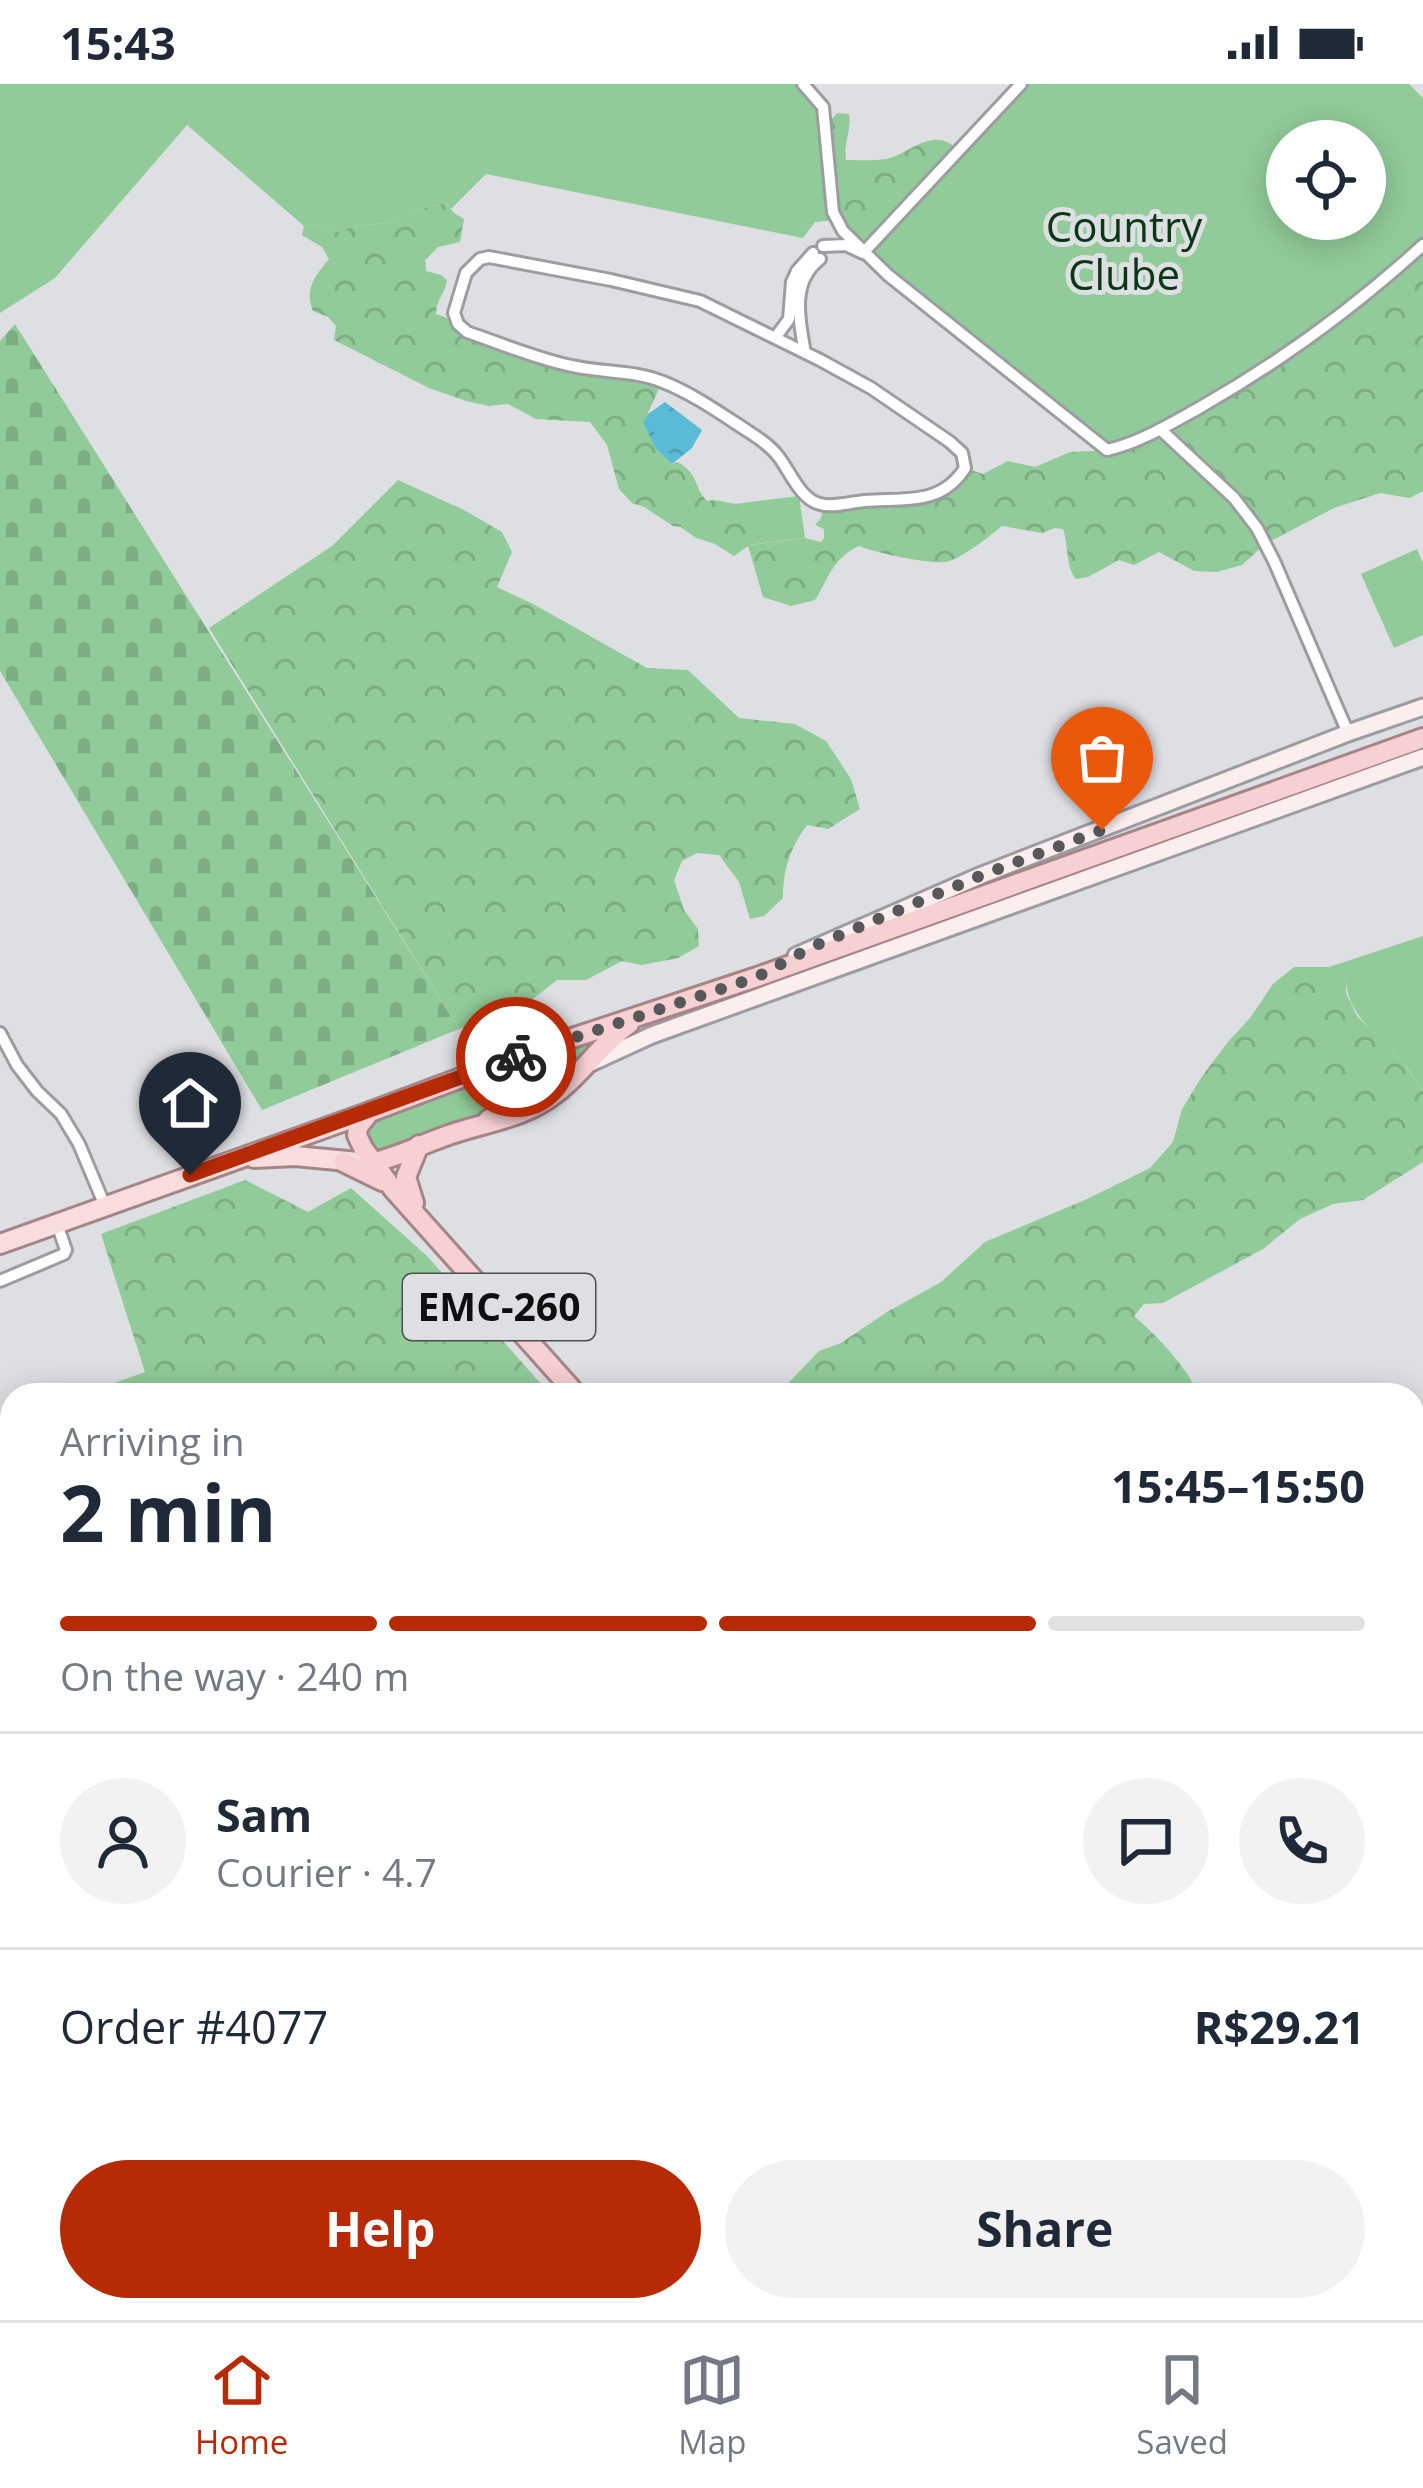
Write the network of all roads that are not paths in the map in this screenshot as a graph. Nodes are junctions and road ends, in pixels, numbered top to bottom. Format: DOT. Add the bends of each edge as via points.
graph roads {
  1 [pos="803,84"];
  2 [pos="1021,84"];
  3 [pos="1423,245"];
  4 [pos="821,253"];
  5 [pos="863,253"];
  6 [pos="775,338"];
  7 [pos="805,353"];
  8 [pos="1160,429"];
  9 [pos="1423,707"];
  10 [pos="1348,733"];
  11 [pos="1423,738"];
  12 [pos="1423,757"];
  13 [pos="757,977"];
  14 [pos="648,1012"];
  15 [pos="0,1033"];
  16 [pos="584,1068"];
  17 [pos="476,1073"];
  18 [pos="370,1112"];
  19 [pos="480,1124"];
  20 [pos="419,1145"];
  21 [pos="232,1160"];
  22 [pos="343,1162"];
  23 [pos="374,1162"];
  24 [pos="393,1189"];
  25 [pos="105,1206"];
  26 [pos="421,1218"];
  27 [pos="57,1224"];
  28 [pos="0,1244"];
  29 [pos="0,1281"];
  30 [pos="566,1383"];
  1 -- 5 [label="street" via="823,107 833,212"];
  2 -- 5 [label="street"];
  3 -- 8 [label="street" via="1312,338"];
  4 -- 5 [label="street" via="846,245"];
  4 -- 6 [label="street" via="797,271 789,320"];
  4 -- 7 [label="street" via="800,284"];
  5 -- 8 [label="street" via="1107,450"];
  6 -- 7 [label="street"];
  6 -- 7 [label="street" via="700,301 489,257 466,273 454,313 467,332 562,364 637,374 704,403 776,453 814,502 906,502 959,476 965,462 950,442"];
  8 -- 10 [label="street" via="1257,528"];
  9 -- 10 [label="main road"];
  10 -- 13 [label="main road" via="982,875"];
  11 -- 13 [label="highway"];
  12 -- 16 [label="main road" via="652,1036"];
  13 -- 14 [label="highway"];
  14 -- 16 [label="highway"];
  14 -- 17 [label="highway"];
  15 -- 25 [label="street" via="17,1066 61,1114"];
  16 -- 19 [label="highway" via="535,1108"];
  17 -- 18 [label="highway"];
  17 -- 19 [label="highway" via="499,1077 508,1093 503,1110"];
  18 -- 21 [label="main road"];
  18 -- 23 [label="highway" via="357,1135"];
  19 -- 20 [label="highway"];
  20 -- 23 [label="highway"];
  20 -- 26 [label="highway, EMC-260" via="406,1177"];
  21 -- 22 [label="main road"];
  21 -- 25 [label="main road"];
  22 -- 23 [label="main road"];
  22 -- 24 [label="highway"];
  23 -- 24 [label="highway, EMC-260"];
  24 -- 26 [label="highway, EMC-260"];
  25 -- 27 [label="main road"];
  26 -- 30 [label="highway, EMC-260"];
  27 -- 28 [label="main road"];
  27 -- 29 [label="street" via="66,1252"];
}
